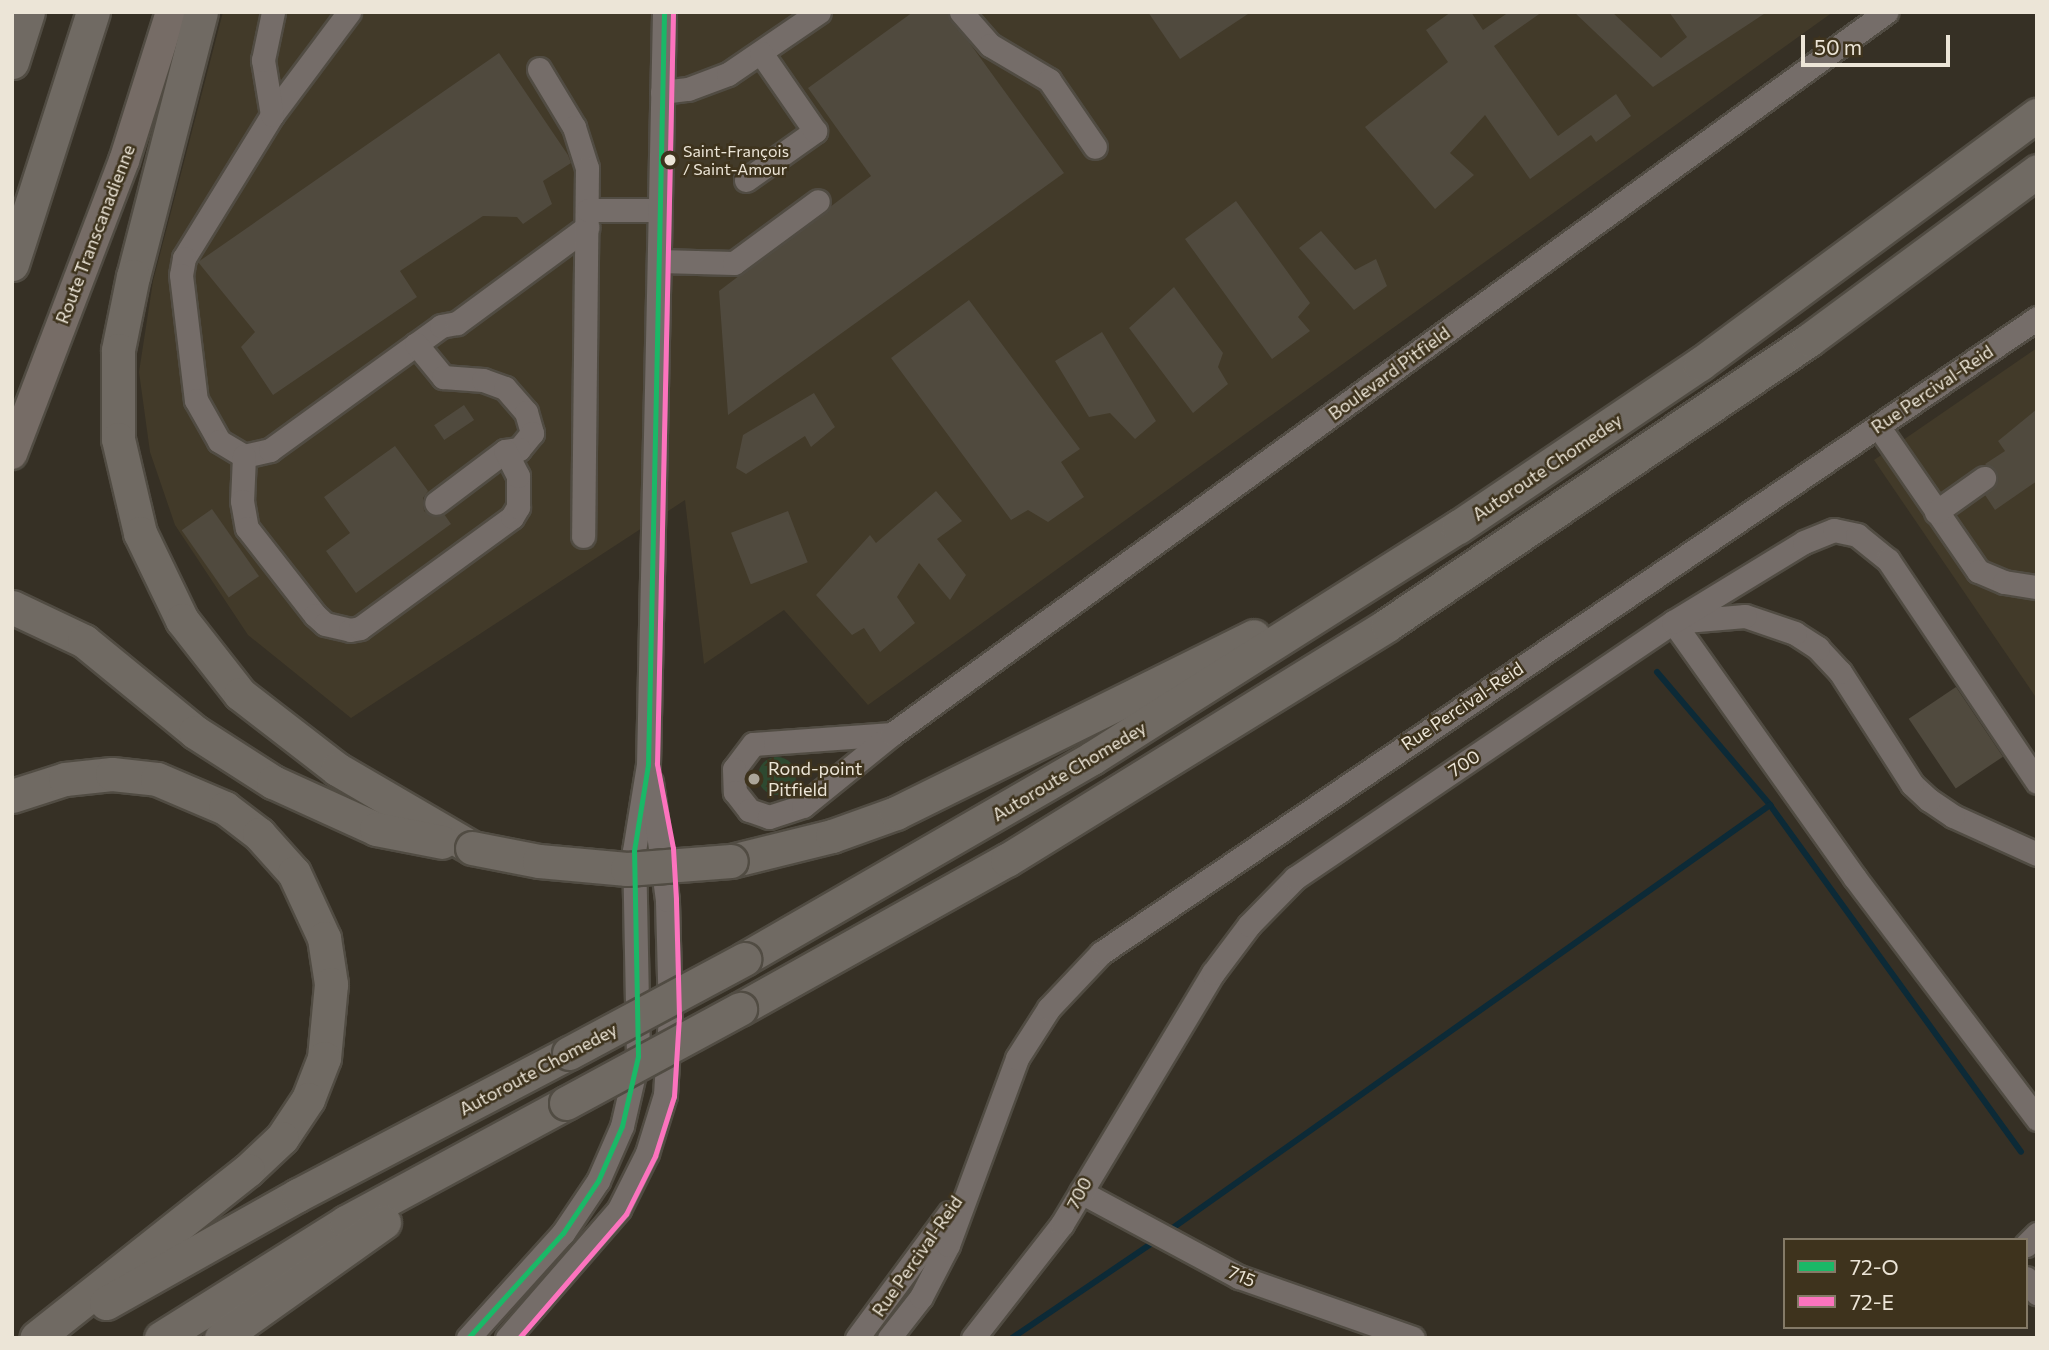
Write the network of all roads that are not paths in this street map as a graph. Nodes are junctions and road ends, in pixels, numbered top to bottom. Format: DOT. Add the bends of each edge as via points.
graph roads {
  1 [pos="29,12"];
  2 [pos="93,12"];
  3 [pos="171,12"];
  4 [pos="201,12"];
  5 [pos="273,12"];
  6 [pos="349,12"];
  7 [pos="664,12"];
  8 [pos="961,12"];
  9 [pos="1886,12"];
  10 [pos="811,14"];
  11 [pos="761,53"];
  12 [pos="12,62"];
  13 [pos="539,69"];
  14 [pos="662,92"];
  15 [pos="272,115"];
  16 [pos="2037,115"];
  17 [pos="1095,147"];
  18 [pos="2037,171"];
  19 [pos="746,180"];
  20 [pos="818,201"];
  21 [pos="660,210"];
  22 [pos="587,218"];
  23 [pos="659,261"];
  24 [pos="12,264"];
  25 [pos="2037,318"];
  26 [pos="416,344"];
  27 [pos="1878,426"];
  28 [pos="505,451"];
  29 [pos="12,454"];
  30 [pos="244,456"];
  31 [pos="1984,478"];
  32 [pos="436,503"];
  33 [pos="1936,512"];
  34 [pos="583,536"];
  35 [pos="1391,571"];
  36 [pos="2037,587"];
  37 [pos="14,607"];
  38 [pos="1673,622"];
  39 [pos="892,734"];
  40 [pos="648,765"];
  41 [pos="2037,782"];
  42 [pos="12,796"];
  43 [pos="472,848"];
  44 [pos="2037,854"];
  45 [pos="2037,1119"];
  46 [pos="512,1132"];
  47 [pos="973,1172"];
  48 [pos="1081,1192"];
  49 [pos="36,1338"];
  50 [pos="46,1338"];
  51 [pos="161,1338"];
  52 [pos="221,1338"];
  53 [pos="468,1338"];
  54 [pos="507,1338"];
  55 [pos="858,1338"];
  56 [pos="889,1338"];
  57 [pos="973,1338"];
  58 [pos="1413,1338"];
  1 -- 12 [label="highway"];
  2 -- 24 [label="highway"];
  3 -- 29 [label="main road, Route Transcanadienne" via="107,208"];
  4 -- 43 [label="highway" via="132,276 118,350 118,439 140,533 182,620 240,694 326,762"];
  5 -- 15 [label="street" via="263,60"];
  6 -- 15 [label="street"];
  7 -- 14 [label="street"];
  8 -- 17 [label="street" via="990,45 1049,80"];
  9 -- 39 [label="street, Boulevard Pitfield"];
  10 -- 11 [label="street"];
  11 -- 14 [label="street" via="706,84"];
  11 -- 19 [label="street" via="815,131"];
  13 -- 22 [label="street" via="582,147"];
  14 -- 21 [label="street"];
  15 -- 30 [label="street" via="189,244 181,275 196,400 219,441"];
  16 -- 35 [label="highway, Autoroute Chomedey" via="1700,364"];
  18 -- 46 [label="highway, bridge" via="1789,354 1387,625 997,866"];
  20 -- 23 [label="street" via="734,263"];
  21 -- 22 [label="street"];
  21 -- 23 [label="street"];
  22 -- 26 [label="street" via="457,323 441,326"];
  22 -- 34 [label="street"];
  23 -- 40 [label="street"];
  25 -- 27 [label="street, Rue Percival-Reid"];
  26 -- 28 [label="street" via="443,377 496,382 517,398 532,433 519,449"];
  26 -- 30 [label="street" via="270,450"];
  27 -- 33 [label="street"];
  27 -- 47 [label="street, Rue Percival-Reid" via="1115,941 1061,993 1026,1043"];
  28 -- 30 [label="street" via="518,476 518,507 512,517 360,628 350,630 325,624 247,528 242,501"];
  28 -- 32 [label="street"];
  31 -- 33 [label="street"];
  33 -- 36 [label="street" via="1978,571 2004,582"];
  35 -- 43 [label="highway, bridge" via="895,813 832,836 731,860 627,869 540,861"];
  35 -- 50 [label="highway, Autoroute Chomedey, bridge" via="1072,770 744,959 258,1217"];
  37 -- 43 [label="highway" via="84,641 195,732 295,794 376,829"];
  38 -- 41 [label="street, 700" via="1804,542 1834,530 1857,535 1888,560"];
  38 -- 44 [label="street" via="1745,616 1796,633 1840,672 1912,785 1953,816"];
  38 -- 45 [label="street" via="1856,878"];
  38 -- 48 [label="street, 700" via="1295,878 1249,925 1213,973"];
  39 -- 39 [label="street, Boulevard Pitfield" via="753,744 734,769 735,792 759,815 792,813"];
  40 -- 53 [label="street" via="635,850 639,1032 626,1114 598,1181 581,1208"];
  40 -- 54 [label="street" via="664,850 667,900 670,1016 665,1095 647,1153 619,1209"];
  42 -- 49 [label="highway" via="65,779 112,774 183,787 225,808 259,834 294,873 320,928 331,985 324,1058 308,1099 282,1138"];
  46 -- 51 [label="highway" via="308,1244"];
  46 -- 52 [label="highway"];
  47 -- 55 [label="street, Rue Percival-Reid" via="926,1249"];
  47 -- 56 [label="street, Rue Percival-Reid" via="933,1276"];
  48 -- 57 [label="street, 700" via="1062,1224"];
  48 -- 58 [label="street, 715" via="1239,1277"];
}
